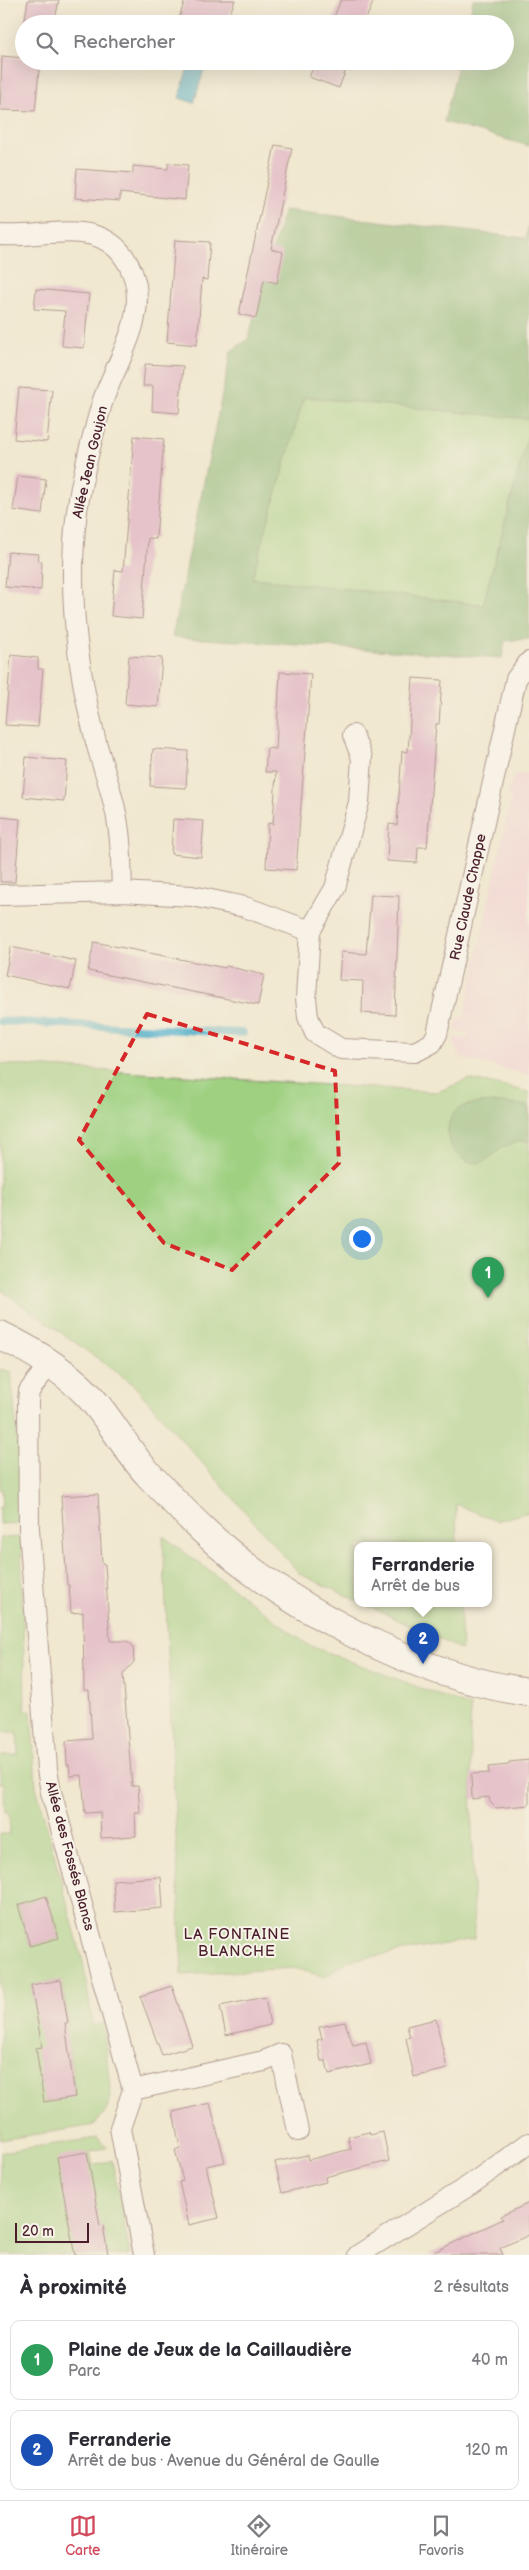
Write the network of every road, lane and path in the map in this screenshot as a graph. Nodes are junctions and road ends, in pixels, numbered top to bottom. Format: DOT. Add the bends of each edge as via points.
graph roads {
  1 [pos="0,235"];
  2 [pos="529,662"];
  3 [pos="353,735"];
  4 [pos="122,892"];
  5 [pos="0,894"];
  6 [pos="310,932"];
  7 [pos="0,1335"];
  8 [pos="49,1365"];
  9 [pos="529,1692"];
  10 [pos="133,2090"];
  11 [pos="298,2131"];
  12 [pos="529,2143"];
  13 [pos="144,2255"];
  14 [pos="358,2255"];
  1 -- 4 [label="street, Allée Jean Goujon" via="67,231 107,240 122,254 132,273 137,295 135,315 103,402 89,454 77,510 72,596 84,691 118,825"];
  2 -- 6 [label="street, Rue Claude Chappe" via="516,679 437,1034 432,1043 415,1052 341,1049 315,1033 308,1017 306,998"];
  3 -- 6 [label="street" via="362,758 359,802 335,888"];
  4 -- 5 [label="street"];
  4 -- 6 [label="street" via="219,900"];
  7 -- 8 [label="street"];
  8 -- 9 [label="street" via="90,1397 147,1473 196,1523 255,1573 346,1628 423,1664 461,1677"];
  8 -- 10 [label="street, Allée des Fossés Blancs" via="30,1391 28,1401 30,1529 48,1769 51,1792"];
  10 -- 11 [label="street" via="264,2061 281,2054"];
  10 -- 13 [label="street" via="120,2128"];
  12 -- 14 [label="street" via="470,2186"];
}
